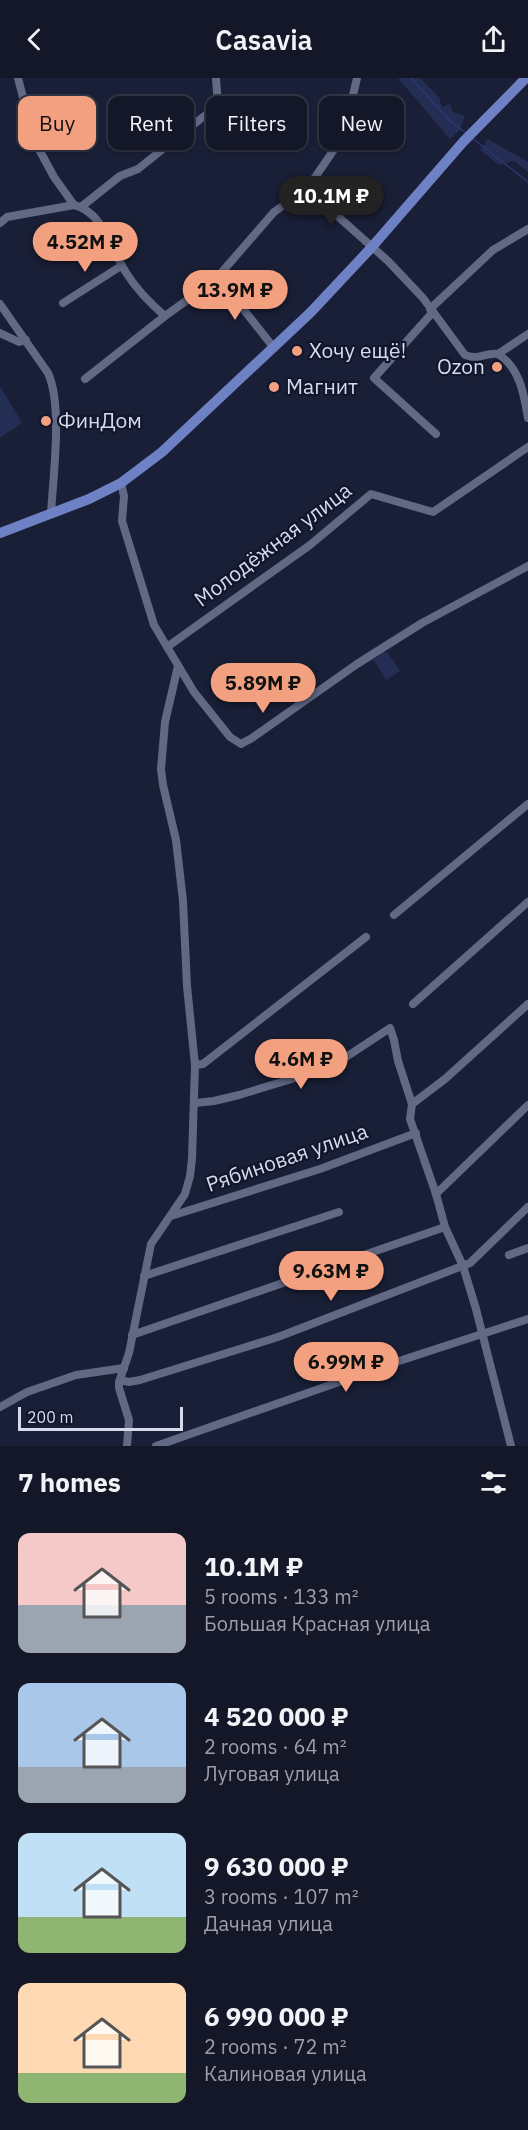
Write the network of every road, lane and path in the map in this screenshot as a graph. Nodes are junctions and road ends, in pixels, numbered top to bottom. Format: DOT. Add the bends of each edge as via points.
graph roads {
  1 [pos="18,78"];
  2 [pos="216,78"];
  3 [pos="357,78"];
  4 [pos="526,78"];
  5 [pos="307,189"];
  6 [pos="78,206"];
  7 [pos="0,223"];
  8 [pos="528,229"];
  9 [pos="371,248"];
  10 [pos="121,266"];
  11 [pos="218,277"];
  12 [pos="63,303"];
  13 [pos="0,304"];
  14 [pos="432,310"];
  15 [pos="165,316"];
  16 [pos="0,333"];
  17 [pos="528,334"];
  18 [pos="26,340"];
  19 [pos="274,348"];
  20 [pos="498,354"];
  21 [pos="85,379"];
  22 [pos="520,381"];
  23 [pos="528,394"];
  24 [pos="528,418"];
  25 [pos="436,434"];
  26 [pos="528,447"];
  27 [pos="121,483"];
  28 [pos="51,514"];
  29 [pos="0,534"];
  30 [pos="528,566"];
  31 [pos="167,647"];
  32 [pos="178,666"];
  33 [pos="528,804"];
  34 [pos="528,902"];
  35 [pos="394,915"];
  36 [pos="366,937"];
  37 [pos="413,1004"];
  38 [pos="528,1004"];
  39 [pos="195,1065"];
  40 [pos="195,1103"];
  41 [pos="412,1104"];
  42 [pos="528,1105"];
  43 [pos="416,1133"];
  44 [pos="436,1194"];
  45 [pos="528,1207"];
  46 [pos="339,1212"];
  47 [pos="170,1216"];
  48 [pos="445,1227"];
  49 [pos="528,1248"];
  50 [pos="509,1255"];
  51 [pos="462,1266"];
  52 [pos="144,1276"];
  53 [pos="528,1319"];
  54 [pos="482,1333"];
  55 [pos="132,1335"];
  56 [pos="124,1368"];
  57 [pos="120,1380"];
  58 [pos="0,1407"];
  59 [pos="127,1446"];
  60 [pos="156,1446"];
  61 [pos="512,1446"];
  1 -- 6 [label="street" via="34,140 54,177"];
  2 -- 6 [label="street" via="218,105 138,169 120,176"];
  3 -- 5 [label="street" via="352,117 344,135"];
  4 -- 9 [label="main road" via="463,141"];
  5 -- 9 [label="street"];
  5 -- 11 [label="street" via="274,212"];
  6 -- 7 [label="street" via="7,217"];
  6 -- 10 [label="street" via="94,216"];
  8 -- 14 [label="street" via="493,250"];
  9 -- 14 [label="street" via="388,261"];
  9 -- 19 [label="main road"];
  10 -- 12 [label="street"];
  10 -- 15 [label="street"];
  11 -- 15 [label="street"];
  11 -- 19 [label="street"];
  13 -- 18 [label="street"];
  14 -- 20 [label="street" via="465,355 474,358"];
  14 -- 25 [label="street" via="374,378"];
  15 -- 21 [label="street"];
  16 -- 18 [label="street" via="19,342"];
  17 -- 20 [label="street"];
  18 -- 28 [label="street" via="48,373 55,395"];
  19 -- 27 [label="main road" via="162,452"];
  20 -- 22 [label="street"];
  22 -- 23 [label="street"];
  22 -- 24 [label="street"];
  26 -- 31 [label="street, Молодёжная улица" via="433,512 371,494 310,545"];
  27 -- 28 [label="main road"];
  27 -- 31 [label="street" via="122,521 154,625"];
  28 -- 29 [label="main road"];
  30 -- 32 [label="street" via="412,629 241,744 211,715"];
  31 -- 32 [label="street"];
  32 -- 39 [label="street" via="165,722 161,769 179,859"];
  33 -- 35 [label="street"];
  34 -- 37 [label="street"];
  36 -- 39 [label="street" via="203,1065"];
  38 -- 41 [label="street"];
  39 -- 40 [label="street"];
  40 -- 41 [label="street" via="238,1095 331,1067 390,1028"];
  40 -- 47 [label="street" via="190,1176"];
  41 -- 43 [label="street" via="410,1119"];
  42 -- 44 [label="street"];
  43 -- 44 [label="street"];
  43 -- 47 [label="street, Рябиновая улица" via="320,1169"];
  44 -- 48 [label="street"];
  45 -- 51 [label="street" via="485,1250"];
  46 -- 52 [label="street"];
  47 -- 52 [label="street" via="152,1244"];
  48 -- 51 [label="street"];
  48 -- 55 [label="street"];
  49 -- 50 [label="street"];
  51 -- 54 [label="street"];
  51 -- 57 [label="street" via="278,1337 140,1380"];
  52 -- 55 [label="street"];
  53 -- 54 [label="street"];
  54 -- 60 [label="street"];
  54 -- 61 [label="street"];
  55 -- 56 [label="street"];
  56 -- 57 [label="street"];
  56 -- 58 [label="street" via="76,1375 27,1392"];
  57 -- 59 [label="street" via="129,1420"];
}
